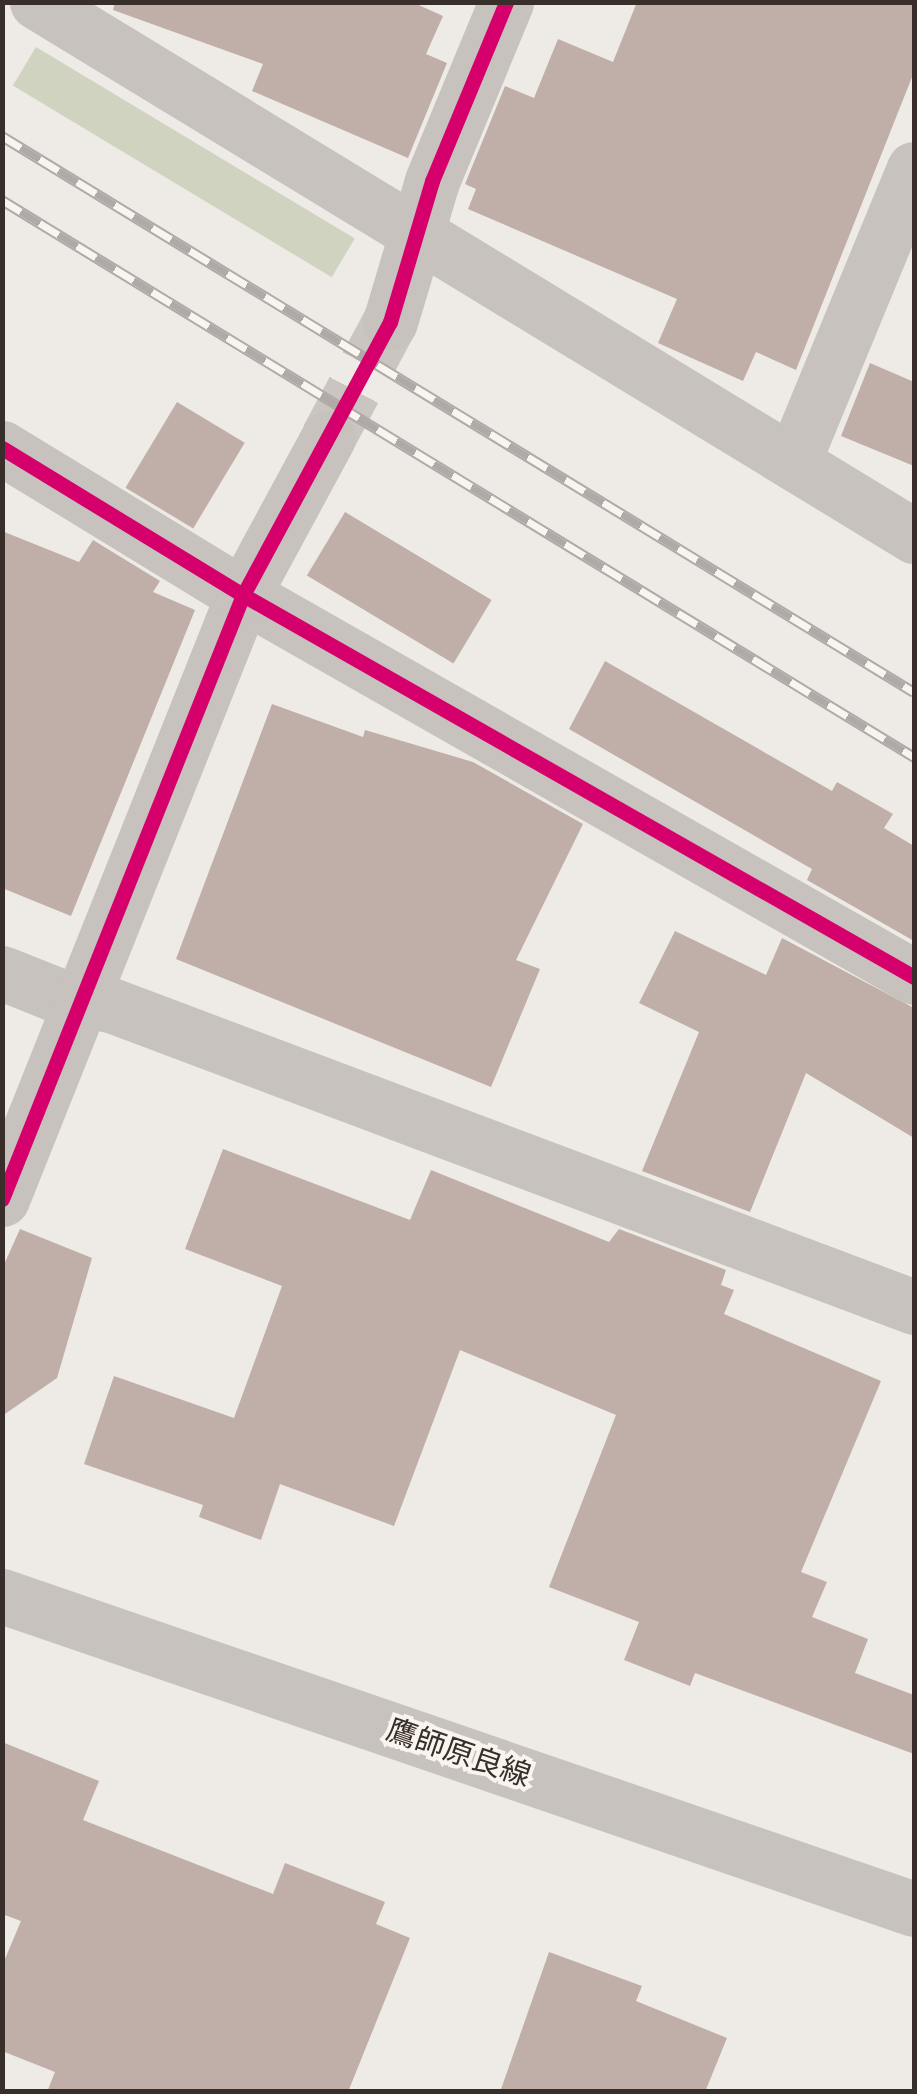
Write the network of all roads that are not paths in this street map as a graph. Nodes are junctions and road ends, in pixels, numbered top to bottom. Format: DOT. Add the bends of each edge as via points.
graph roads {
  1 [pos="37,2"];
  2 [pos="506,2"];
  3 [pos="914,169"];
  4 [pos="416,236"];
  5 [pos="390,322"];
  6 [pos="328,438"];
  7 [pos="2,448"];
  8 [pos="793,462"];
  9 [pos="914,536"];
  10 [pos="243,594"];
  11 [pos="2,973"];
  12 [pos="914,977"];
  13 [pos="85,1000"];
  14 [pos="2,1199"];
  15 [pos="914,1307"];
  16 [pos="2,1596"];
  17 [pos="914,1909"];
  1 -- 4 [label="street"];
  2 -- 4 [label="street"];
  3 -- 8 [label="street"];
  4 -- 5 [label="street"];
  4 -- 8 [label="street"];
  6 -- 10 [label="street"];
  7 -- 10 [label="street"];
  8 -- 9 [label="street"];
  10 -- 12 [label="street"];
  10 -- 13 [label="street"];
  11 -- 13 [label="street"];
  13 -- 14 [label="street"];
  13 -- 15 [label="street"];
  16 -- 17 [label="street, 鷹師原良線"];
}
